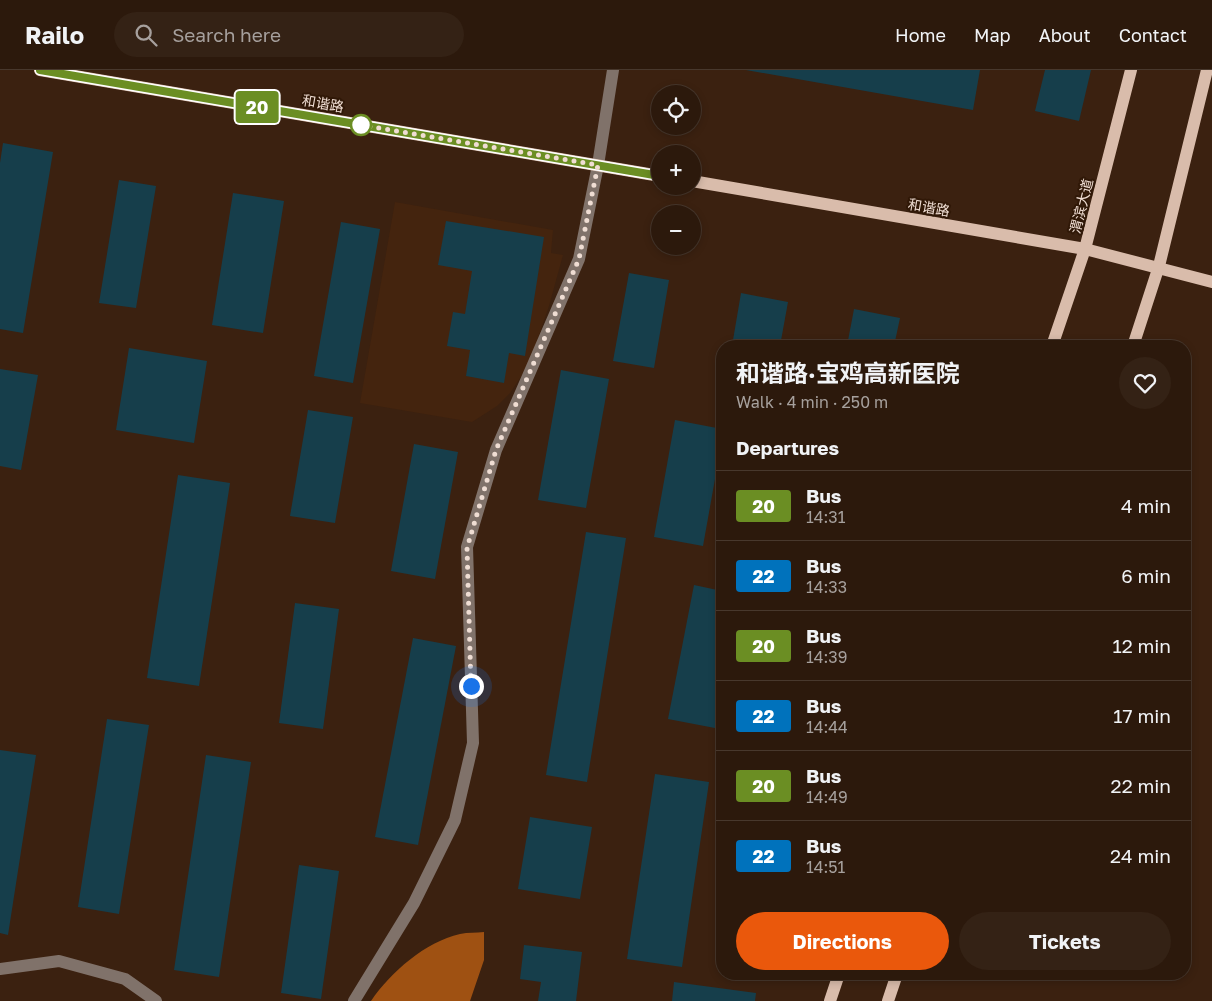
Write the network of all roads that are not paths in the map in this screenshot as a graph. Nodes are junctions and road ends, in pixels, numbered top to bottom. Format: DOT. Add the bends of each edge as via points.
graph roads {
  1 [pos="40,70"];
  2 [pos="613,70"];
  3 [pos="1131,70"];
  4 [pos="1207,70"];
  5 [pos="598,165"];
  6 [pos="651,174"];
  7 [pos="701,183"];
  8 [pos="1085,249"];
  9 [pos="1159,266"];
  10 [pos="1212,282"];
  11 [pos="1054,340"];
  12 [pos="1135,340"];
  13 [pos="0,968"];
  14 [pos="837,980"];
  15 [pos="895,980"];
  16 [pos="156,1001"];
  17 [pos="354,1001"];
  18 [pos="830,1001"];
  19 [pos="888,1001"];
  1 -- 5 [label="main road, 和谐路"];
  2 -- 5 [label="street"];
  3 -- 8 [label="main road, 渭滨大道"];
  4 -- 9 [label="main road"];
  5 -- 6 [label="main road, 和谐路"];
  5 -- 17 [label="street" via="579,259 496,450 467,548 473,743 455,820 414,903"];
  7 -- 8 [label="main road, 和谐路"];
  8 -- 9 [label="main road, 和谐路"];
  8 -- 11 [label="main road, 渭滨大道"];
  9 -- 10 [label="main road, 和谐路"];
  9 -- 12 [label="main road"];
  13 -- 16 [label="street" via="59,960 125,979"];
  14 -- 18 [label="main road"];
  15 -- 19 [label="main road"];
}
